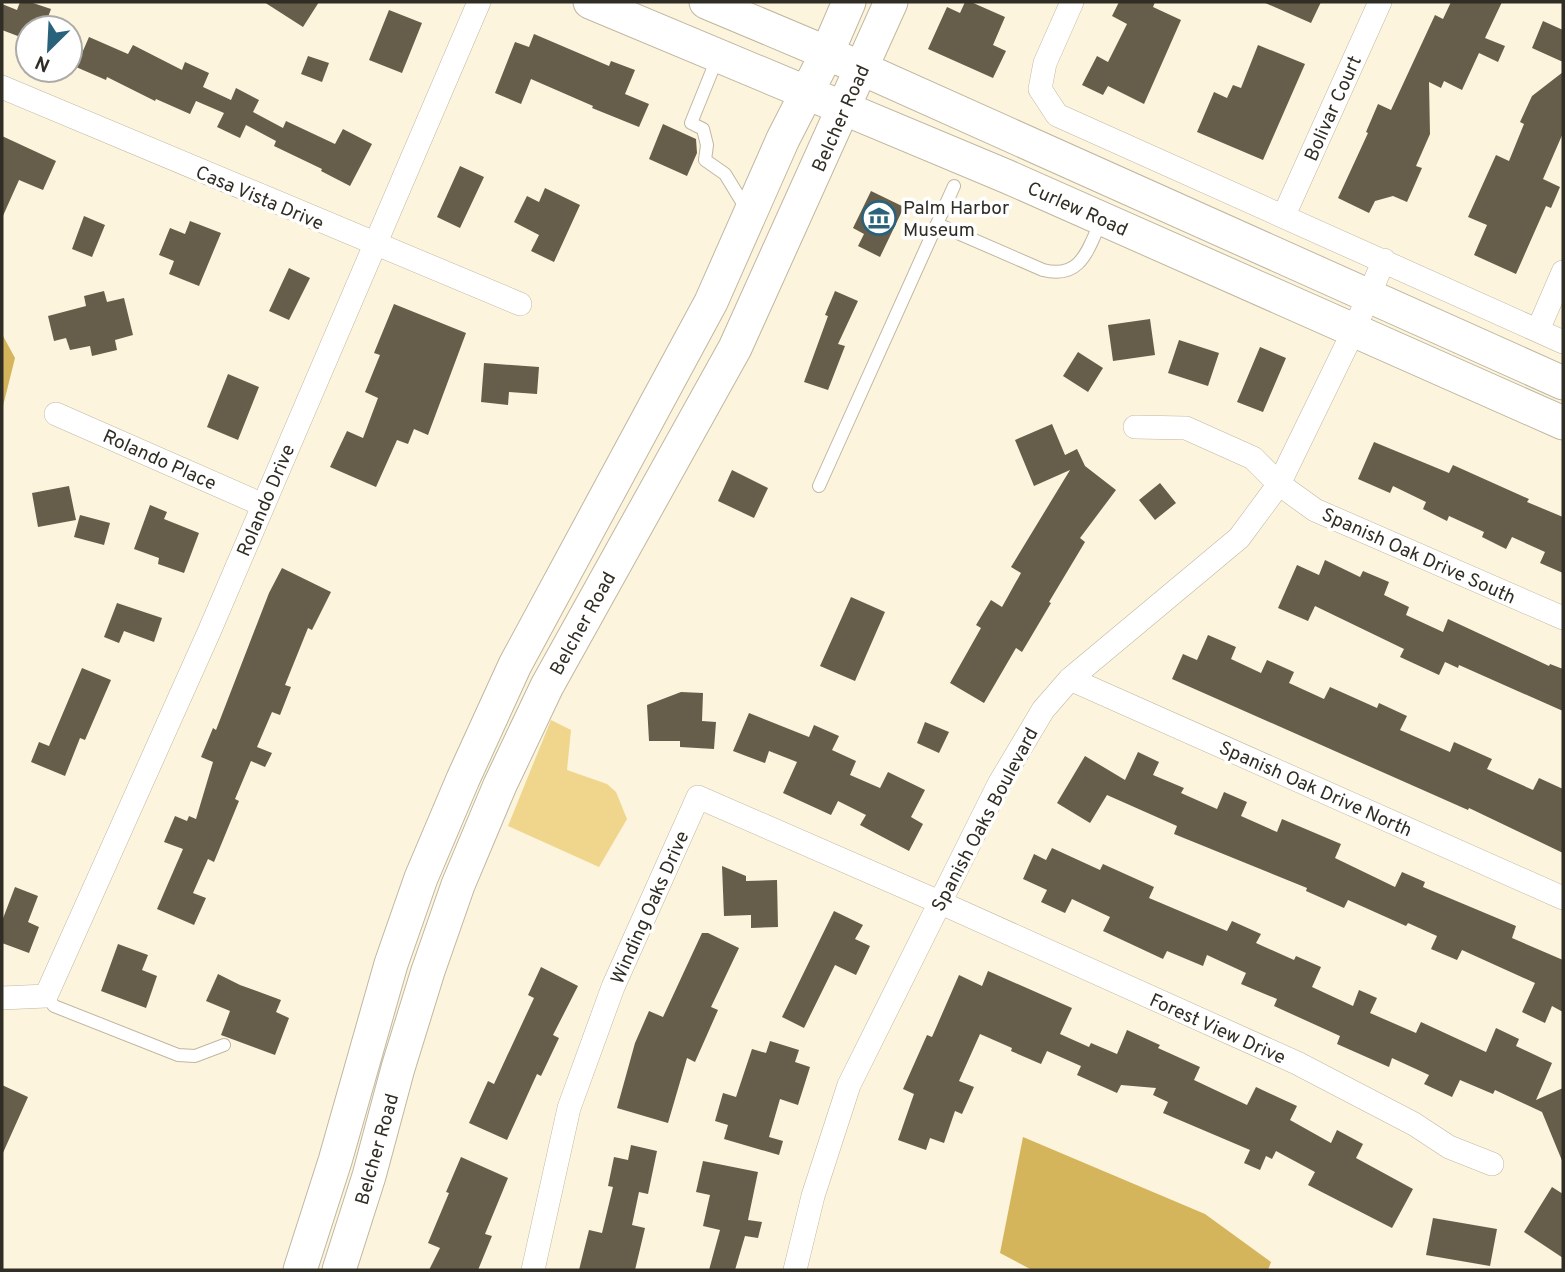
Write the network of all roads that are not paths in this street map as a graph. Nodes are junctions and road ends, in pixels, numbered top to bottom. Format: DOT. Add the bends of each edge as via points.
graph roads {
  1 [pos="479,2"];
  2 [pos="581,2"];
  3 [pos="590,2"];
  4 [pos="641,2"];
  5 [pos="706,2"];
  6 [pos="834,2"];
  7 [pos="849,2"];
  8 [pos="866,2"];
  9 [pos="891,2"];
  10 [pos="908,2"];
  11 [pos="1072,2"];
  12 [pos="1380,2"];
  13 [pos="791,38"];
  14 [pos="712,71"];
  15 [pos="842,81"];
  16 [pos="2,87"];
  17 [pos="912,92"];
  18 [pos="783,139"];
  19 [pos="954,186"];
  20 [pos="1175,209"];
  21 [pos="1284,215"];
  22 [pos="750,216"];
  23 [pos="1102,219"];
  24 [pos="937,224"];
  25 [pos="373,244"];
  26 [pos="1384,260"];
  27 [pos="1563,272"];
  28 [pos="1369,296"];
  29 [pos="520,304"];
  30 [pos="1354,330"];
  31 [pos="1538,330"];
  32 [pos="1563,342"];
  33 [pos="1563,383"];
  34 [pos="56,414"];
  35 [pos="1563,424"];
  36 [pos="1135,427"];
  37 [pos="1279,484"];
  38 [pos="819,486"];
  39 [pos="655,493"];
  40 [pos="263,505"];
  41 [pos="1563,618"];
  42 [pos="1069,678"];
  43 [pos="1563,898"];
  44 [pos="939,902"];
  45 [pos="46,996"];
  46 [pos="2,998"];
  47 [pos="224,1045"];
  48 [pos="1492,1164"];
  49 [pos="300,1270"];
  50 [pos="339,1270"];
  51 [pos="533,1270"];
  52 [pos="795,1270"];
  1 -- 25 [label="street, Rolando Drive"];
  2 -- 14 [label="main road" via="620,33"];
  3 -- 15 [label="main road, Curlew Road"];
  4 -- 15 [label="main road"];
  5 -- 13 [label="main road, Curlew Road"];
  6 -- 13 [label="main road" via="820,20"];
  7 -- 15 [label="main road, Belcher Road"];
  8 -- 15 [label="main road"];
  9 -- 15 [label="main road, Belcher Road"];
  10 -- 17 [label="main road" via="891,40 889,58"];
  11 -- 21 [label="street" via="1045,62 1040,89 1057,115"];
  12 -- 21 [label="street, Bolivar Court"];
  13 -- 15 [label="main road, Curlew Road"];
  14 -- 18 [label="main road" via="766,97"];
  14 -- 22 [label="lane" via="691,123 703,130 705,160 725,174"];
  15 -- 17 [label="main road, Curlew Road"];
  15 -- 18 [label="main road, Belcher Road"];
  15 -- 20 [label="main road" via="1104,195"];
  15 -- 23 [label="main road, Curlew Road"];
  15 -- 39 [label="main road, Belcher Road" via="735,348"];
  15 -- 39 [label="main road" via="866,131 842,156 752,357 713,419"];
  16 -- 25 [label="street, Casa Vista Drive"];
  17 -- 20 [label="main road, Curlew Road"];
  18 -- 22 [label="main road, Belcher Road"];
  19 -- 24 [label="lane"];
  20 -- 28 [label="main road, Curlew Road"];
  21 -- 26 [label="street"];
  22 -- 49 [label="main road, Belcher Road" via="711,302 515,665 463,779 391,964"];
  23 -- 24 [label="lane" via="1082,261 1057,274"];
  23 -- 30 [label="main road, Curlew Road"];
  24 -- 38 [label="lane"];
  25 -- 29 [label="street, Casa Vista Drive"];
  25 -- 40 [label="street, Rolando Drive"];
  26 -- 28 [label="street, Spanish Oaks Boulevard"];
  26 -- 31 [label="street"];
  27 -- 31 [label="street"];
  28 -- 30 [label="street, Spanish Oaks Boulevard"];
  28 -- 33 [label="main road, Curlew Road"];
  30 -- 35 [label="main road, Curlew Road"];
  30 -- 37 [label="street, Spanish Oaks Boulevard"];
  31 -- 32 [label="street"];
  34 -- 40 [label="street, Rolando Place"];
  36 -- 37 [label="street, Spanish Oak Drive South" via="1186,428 1253,458"];
  37 -- 41 [label="street, Spanish Oak Drive South" via="1315,510"];
  37 -- 42 [label="street, Spanish Oaks Boulevard" via="1239,538"];
  39 -- 50 [label="main road, Belcher Road" via="547,686 458,885"];
  40 -- 45 [label="street, Rolando Drive"];
  42 -- 43 [label="street, Spanish Oak Drive North"];
  42 -- 44 [label="street, Spanish Oaks Boulevard" via="1043,710 999,784"];
  44 -- 48 [label="street, Forest View Drive" via="1297,1063 1449,1147"];
  44 -- 51 [label="street, Winding Oaks Drive" via="698,797 613,986 569,1108"];
  44 -- 52 [label="street, Spanish Oaks Boulevard" via="849,1085"];
  45 -- 46 [label="street"];
  45 -- 47 [label="lane" via="54,1006 178,1055 195,1056"];
}
